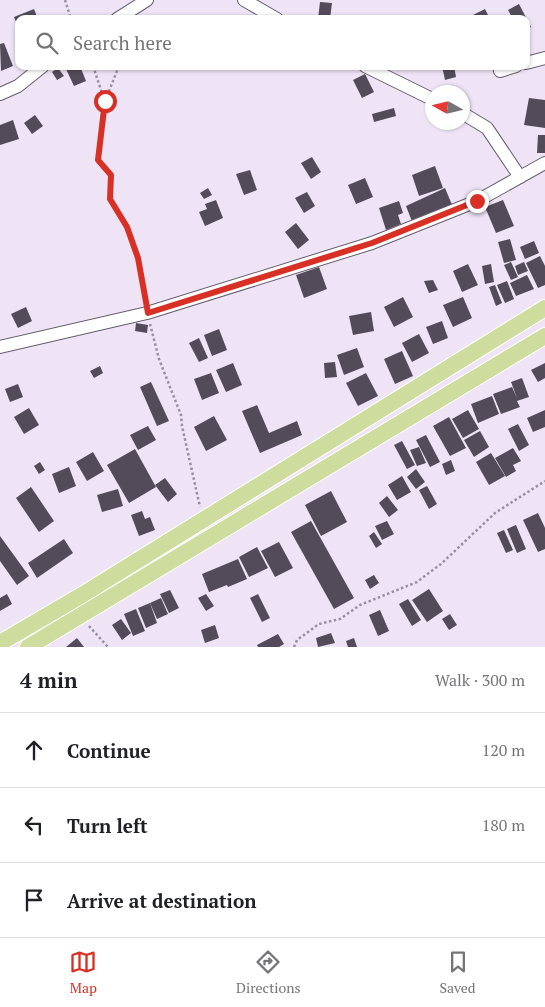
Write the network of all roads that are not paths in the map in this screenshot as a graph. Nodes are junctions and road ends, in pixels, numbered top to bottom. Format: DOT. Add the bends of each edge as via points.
graph roads {
  1 [pos="147,0"];
  2 [pos="244,0"];
  3 [pos="123,15"];
  4 [pos="270,15"];
  5 [pos="545,58"];
  6 [pos="530,62"];
  7 [pos="38,70"];
  8 [pos="373,70"];
  9 [pos="503,70"];
  10 [pos="500,71"];
  11 [pos="0,94"];
  12 [pos="425,96"];
  13 [pos="470,118"];
  14 [pos="545,163"];
  15 [pos="520,177"];
  16 [pos="545,308"];
  17 [pos="545,336"];
  18 [pos="0,348"];
  19 [pos="0,643"];
  20 [pos="28,647"];
  1 -- 3 [label="street"];
  2 -- 4 [label="street"];
  5 -- 6 [label="street"];
  7 -- 11 [label="street" via="18,86"];
  8 -- 12 [label="street"];
  9 -- 10 [label="street"];
  13 -- 15 [label="street" via="487,128"];
  14 -- 15 [label="street"];
  15 -- 18 [label="street" via="477,201 372,243 148,313"];
  16 -- 19 [label="main road"];
  17 -- 20 [label="main road"];
}
